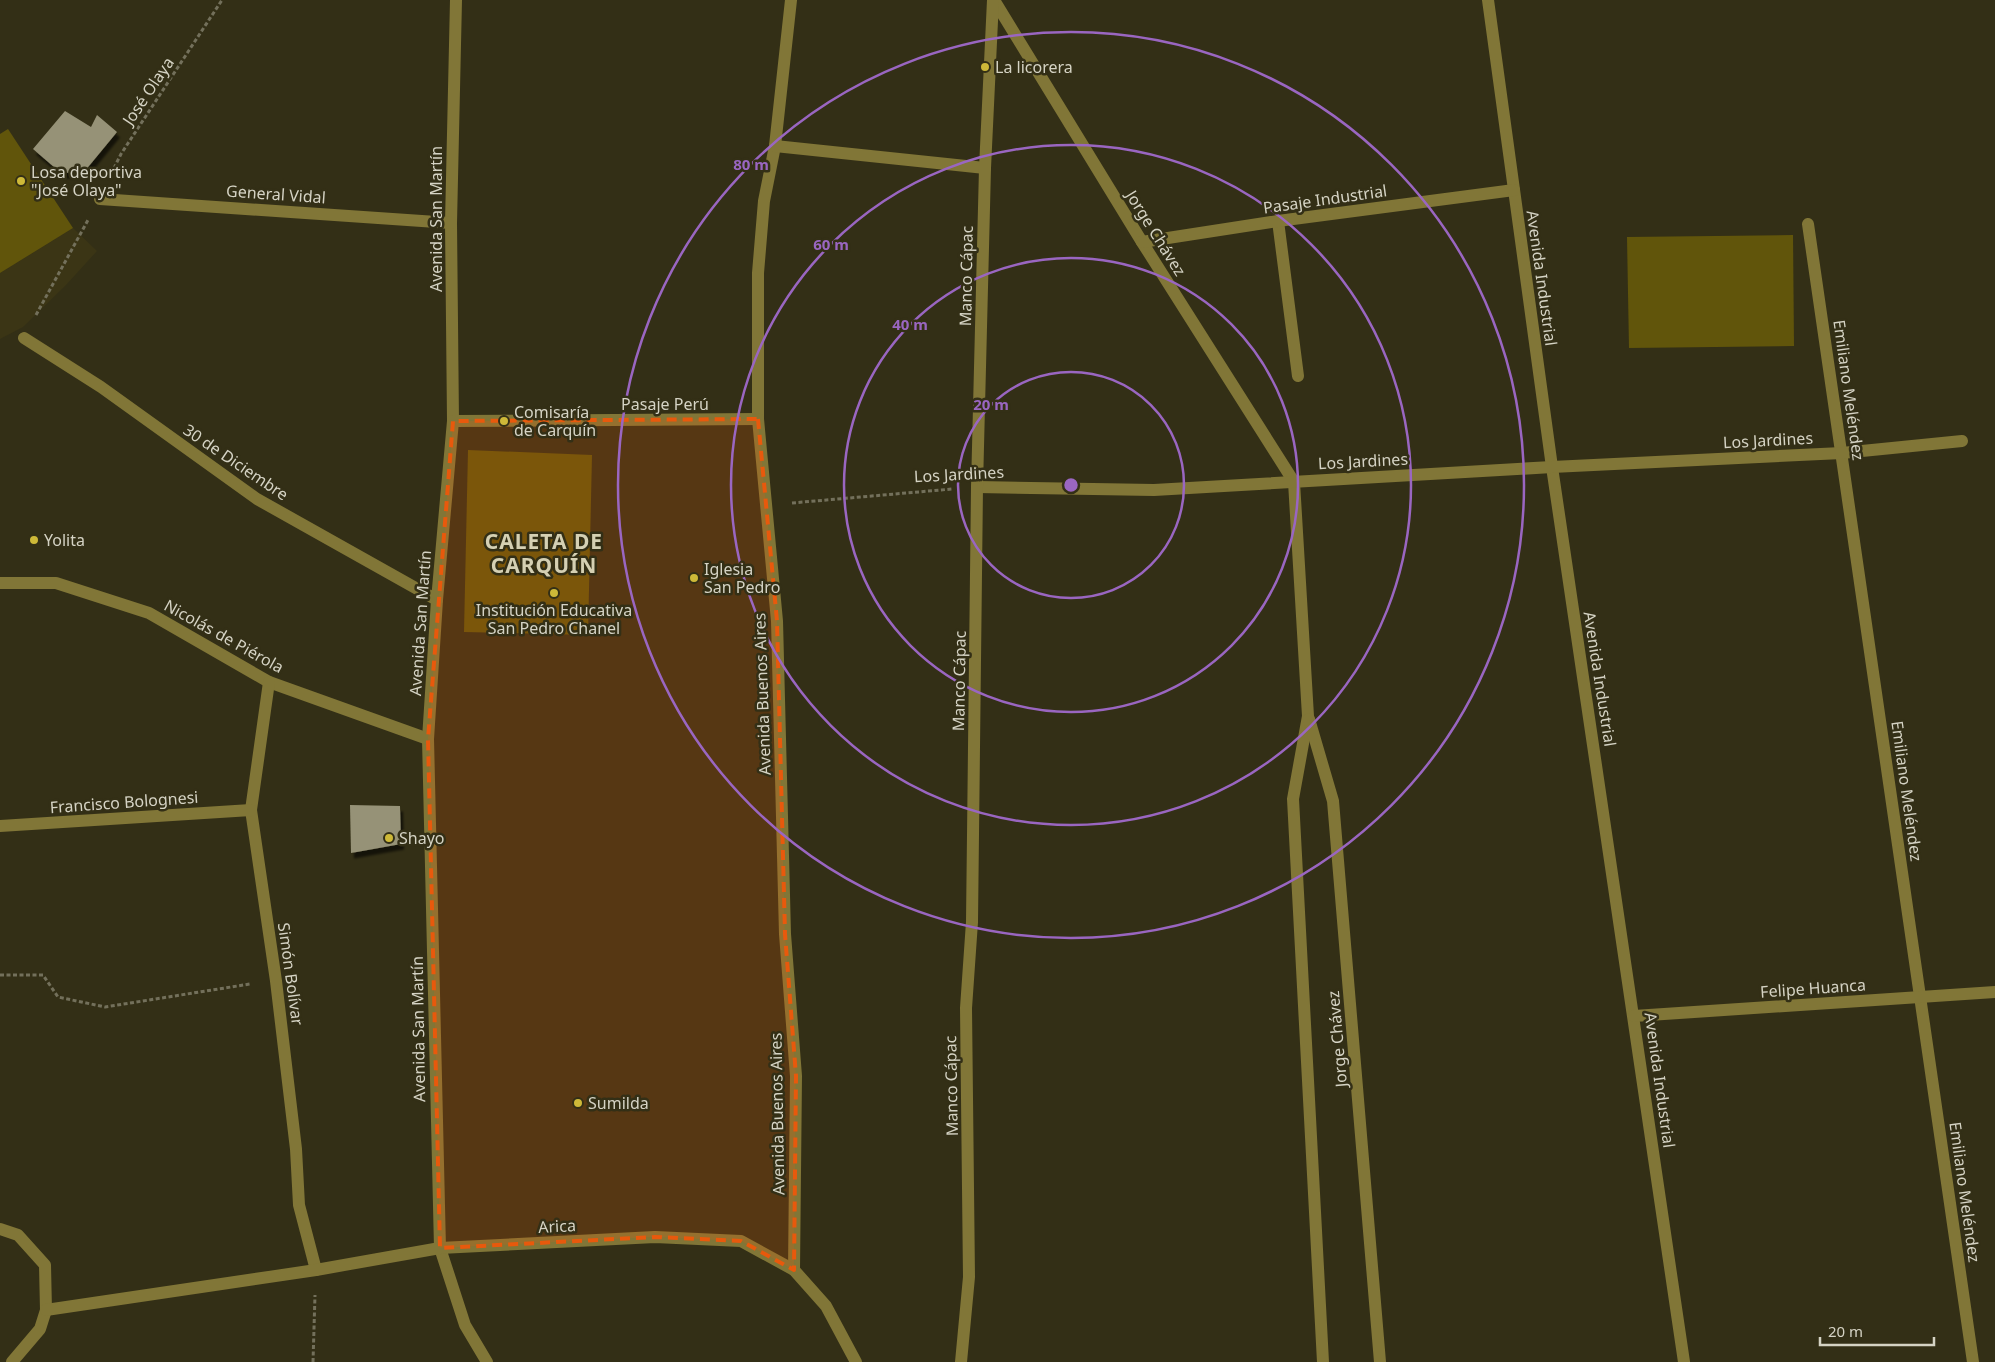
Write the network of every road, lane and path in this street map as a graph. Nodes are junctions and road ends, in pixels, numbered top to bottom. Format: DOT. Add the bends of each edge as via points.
graph roads {
  1 [pos="222,0"];
  2 [pos="456,0"];
  3 [pos="791,0"];
  4 [pos="993,0"];
  5 [pos="1488,0"];
  6 [pos="775,146"];
  7 [pos="985,168"];
  8 [pos="1514,190"];
  9 [pos="100,199"];
  10 [pos="1278,221"];
  11 [pos="451,223"];
  12 [pos="1808,224"];
  13 [pos="1142,242"];
  14 [pos="24,338"];
  15 [pos="1298,376"];
  16 [pos="758,419"];
  17 [pos="453,421"];
  18 [pos="1962,441"];
  19 [pos="1842,453"];
  20 [pos="1552,467"];
  21 [pos="1294,482"];
  22 [pos="977,487"];
  23 [pos="766,505"];
  24 [pos="0,583"];
  25 [pos="437,600"];
  26 [pos="269,682"];
  27 [pos="1308,716"];
  28 [pos="428,739"];
  29 [pos="251,810"];
  30 [pos="0,826"];
  31 [pos="0,975"];
  32 [pos="276,980"];
  33 [pos="1995,992"];
  34 [pos="1921,996"];
  35 [pos="1634,1016"];
  36 [pos="0,1229"];
  37 [pos="440,1248"];
  38 [pos="316,1270"];
  39 [pos="794,1270"];
  40 [pos="46,1310"];
  41 [pos="12,1362"];
  42 [pos="313,1362"];
  43 [pos="487,1362"];
  44 [pos="856,1362"];
  45 [pos="961,1362"];
  46 [pos="1323,1362"];
  47 [pos="1380,1362"];
  48 [pos="1684,1362"];
  49 [pos="1973,1362"];
  1 -- 9 [label="path, José Olaya" via="121,154"];
  2 -- 11 [label="street, Avenida San Martín"];
  3 -- 6 [label="street, Avenida Buenos Aires"];
  4 -- 7 [label="street, Manco Cápac"];
  4 -- 13 [label="street, Jorge Chávez"];
  5 -- 8 [label="street, Avenida Industrial"];
  6 -- 7 [label="street"];
  6 -- 16 [label="street, Avenida Buenos Aires" via="764,200 758,273"];
  7 -- 22 [label="street, Manco Cápac"];
  8 -- 10 [label="street, Pasaje Industrial"];
  8 -- 20 [label="street, Avenida Industrial"];
  9 -- 11 [label="street, General Vidal"];
  9 -- 14 [label="path, José Olaya"];
  10 -- 13 [label="street, Pasaje Industrial"];
  10 -- 15 [label="street"];
  11 -- 17 [label="street, Avenida San Martín"];
  12 -- 19 [label="street, Emiliano Meléndez"];
  13 -- 21 [label="street, Jorge Chávez"];
  14 -- 25 [label="street, 30 de Diciembre" via="101,387 257,499"];
  16 -- 17 [label="street, Pasaje Perú"];
  16 -- 23 [label="street, Avenida Buenos Aires"];
  17 -- 25 [label="street, Avenida San Martín"];
  18 -- 19 [label="street, Los Jardines"];
  19 -- 20 [label="street, Los Jardines"];
  19 -- 34 [label="street, Emiliano Meléndez"];
  20 -- 21 [label="street, Los Jardines"];
  20 -- 35 [label="street, Avenida Industrial"];
  21 -- 22 [label="street, Los Jardines" via="1154,490"];
  21 -- 27 [label="street"];
  22 -- 23 [label="path, Los Jardines"];
  22 -- 45 [label="street, Manco Cápac" via="972,922 966,1008 970,1277"];
  23 -- 39 [label="street, Avenida Buenos Aires" via="777,621 785,934 796,1076"];
  24 -- 26 [label="street, Nicolás de Piérola" via="56,583 149,613"];
  25 -- 28 [label="street, Avenida San Martín"];
  26 -- 28 [label="street, Nicolás de Piérola"];
  26 -- 29 [label="street, Simón Bolívar"];
  27 -- 46 [label="street" via="1294,798"];
  27 -- 47 [label="street, Jorge Chávez" via="1333,800"];
  28 -- 37 [label="street, Avenida San Martín"];
  29 -- 30 [label="street, Francisco Bolognesi"];
  29 -- 32 [label="street, Simón Bolívar"];
  31 -- 32 [label="path" via="43,975 58,997 105,1007"];
  32 -- 38 [label="street, Simón Bolívar" via="296,1149 299,1205"];
  33 -- 34 [label="street, Felipe Huanca"];
  34 -- 35 [label="street, Felipe Huanca"];
  34 -- 49 [label="street, Emiliano Meléndez"];
  35 -- 48 [label="street, Avenida Industrial"];
  36 -- 40 [label="street" via="18,1234 45,1265"];
  37 -- 38 [label="street, Arica"];
  37 -- 39 [label="street, Arica" via="655,1238 741,1241"];
  37 -- 43 [label="street, Avenida San Martín" via="465,1325"];
  38 -- 40 [label="street, Arica"];
  38 -- 42 [label="path"];
  39 -- 44 [label="street, Arica" via="826,1306"];
  40 -- 41 [label="street" via="40,1329"];
}
